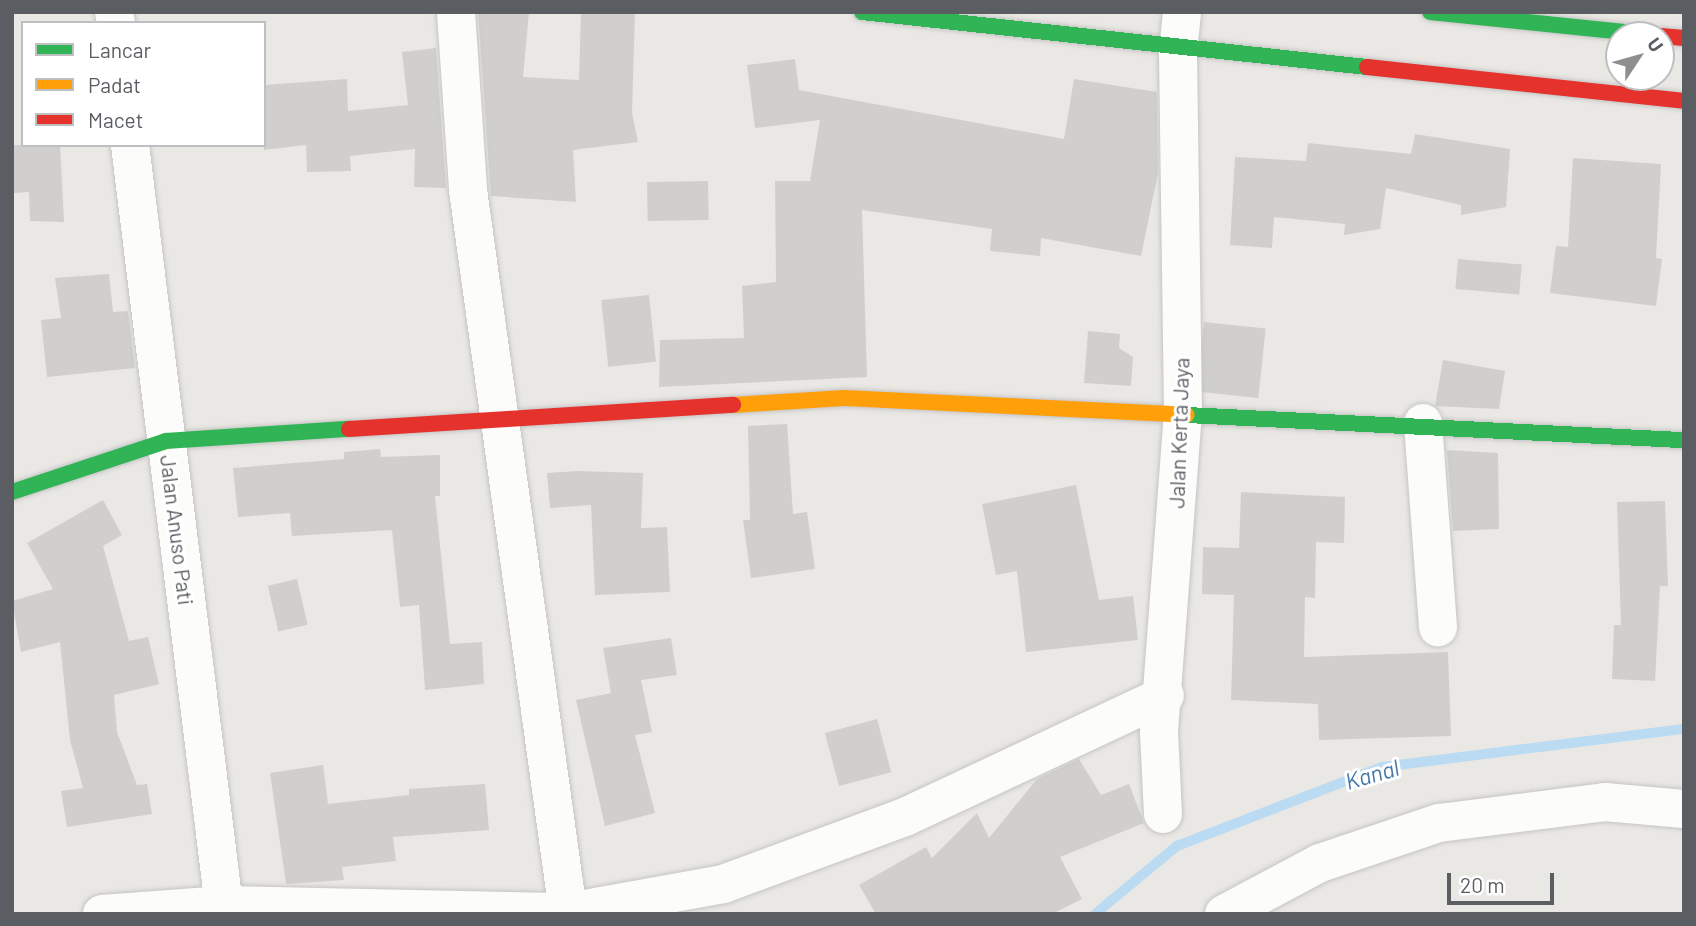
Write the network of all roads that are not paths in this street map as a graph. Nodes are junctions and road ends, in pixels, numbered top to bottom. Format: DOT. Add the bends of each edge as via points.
graph roads {
  1 [pos="456,12"];
  2 [pos="862,12"];
  3 [pos="1182,12"];
  4 [pos="1430,12"];
  5 [pos="1605,30"];
  6 [pos="1178,51"];
  7 [pos="1684,102"];
  8 [pos="130,147"];
  9 [pos="1183,412"];
  10 [pos="502,423"];
  11 [pos="1423,423"];
  12 [pos="1684,440"];
  13 [pos="166,441"];
  14 [pos="12,492"];
  15 [pos="1438,627"];
  16 [pos="1166,695"];
  17 [pos="1684,809"];
  18 [pos="1163,814"];
  19 [pos="224,909"];
  20 [pos="568,912"];
  21 [pos="102,914"];
  22 [pos="1224,914"];
  1 -- 10 [label="street" via="468,190"];
  2 -- 6 [label="main road"];
  3 -- 6 [label="street, Jalan Kerta Jaya"];
  4 -- 5 [label="main road"];
  6 -- 7 [label="main road"];
  6 -- 9 [label="street, Jalan Kerta Jaya"];
  8 -- 13 [label="street, Jalan Anuso Pati"];
  9 -- 10 [label="main road" via="844,398"];
  9 -- 11 [label="main road"];
  9 -- 16 [label="street, Jalan Kerta Jaya"];
  10 -- 13 [label="main road"];
  10 -- 20 [label="street" via="537,714"];
  11 -- 12 [label="main road"];
  11 -- 15 [label="street"];
  13 -- 14 [label="main road"];
  13 -- 19 [label="street, Jalan Anuso Pati"];
  16 -- 18 [label="street, Jalan Kerta Jaya" via="1159,730"];
  16 -- 20 [label="street" via="905,817 723,884"];
  17 -- 22 [label="street" via="1605,802 1439,823 1320,863"];
  19 -- 20 [label="street"];
  19 -- 21 [label="street"];
}
